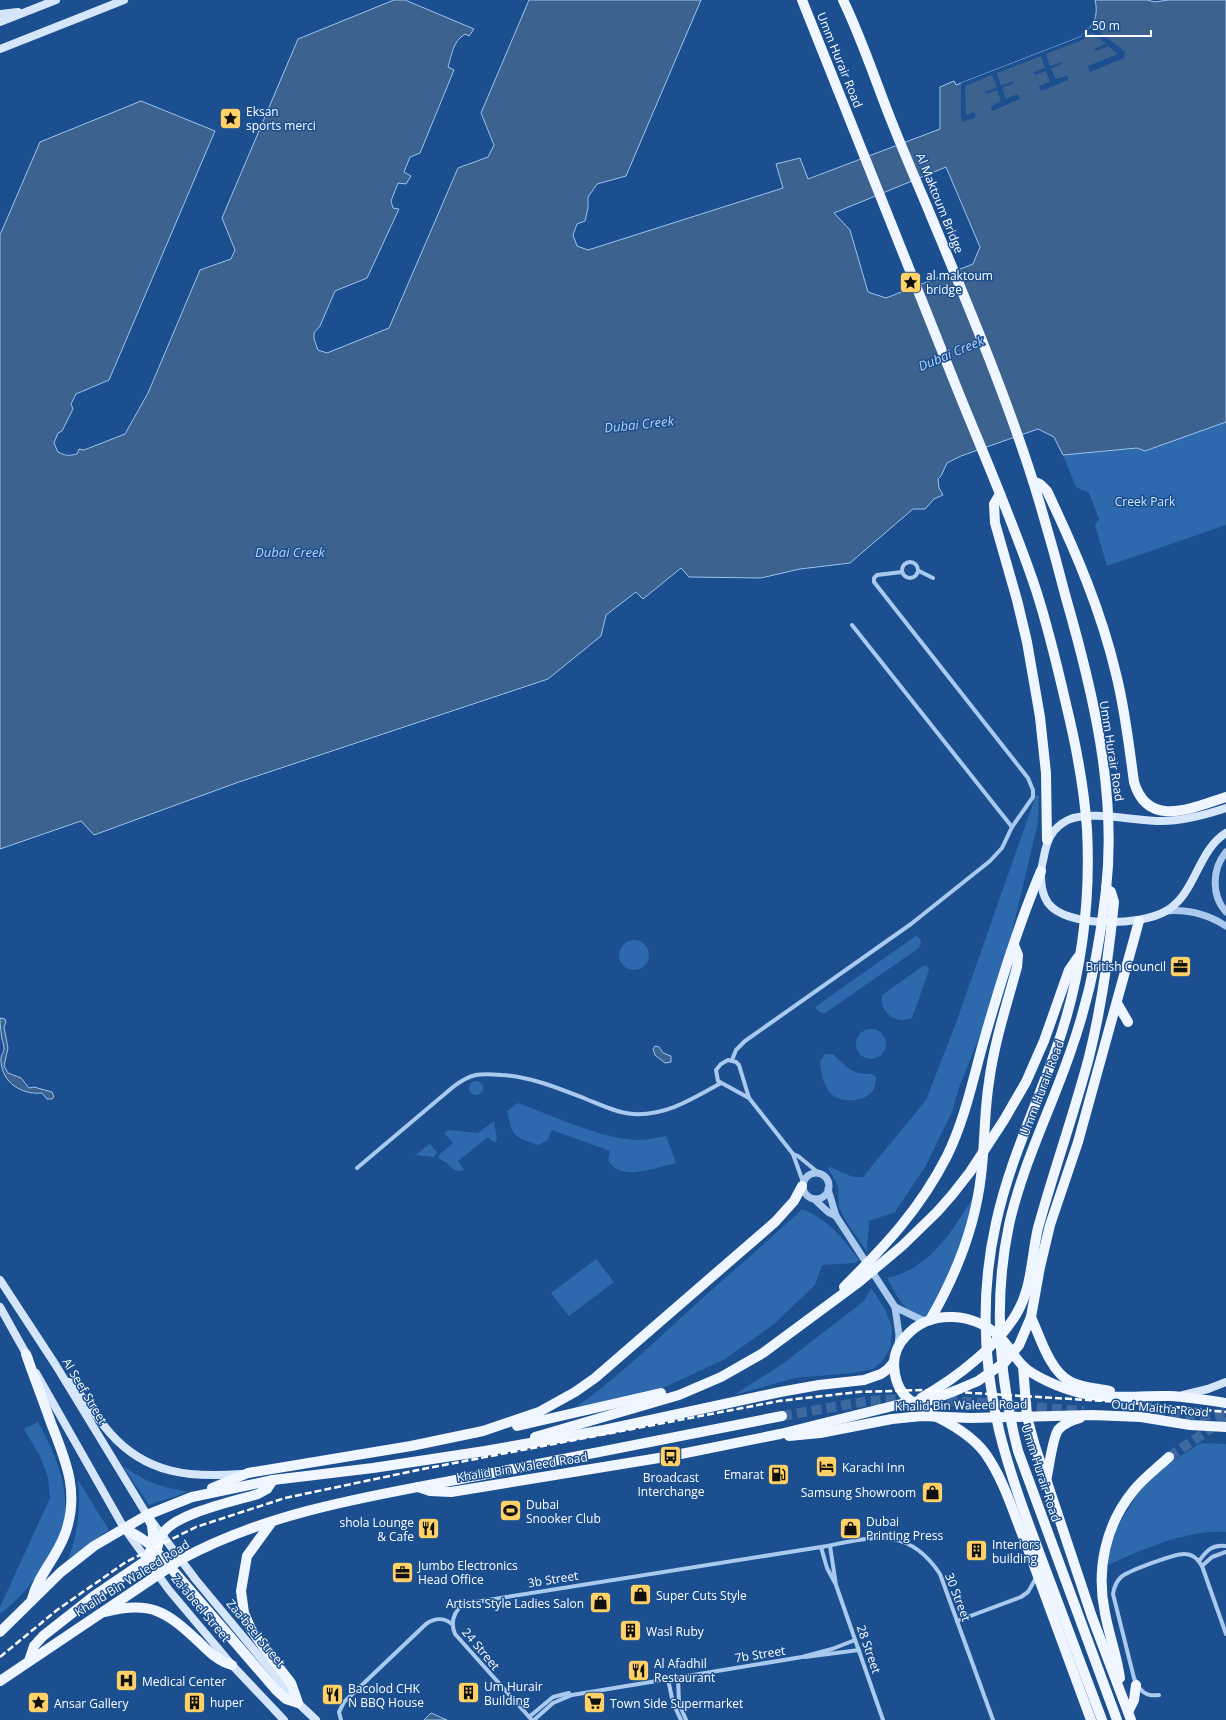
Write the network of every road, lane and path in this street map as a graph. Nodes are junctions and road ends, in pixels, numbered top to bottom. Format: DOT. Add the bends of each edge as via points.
graph roads {
  1 [pos="56,0"];
  2 [pos="124,0"];
  3 [pos="802,0"];
  4 [pos="843,0"];
  5 [pos="25,12"];
  6 [pos="0,14"];
  7 [pos="0,22"];
  8 [pos="0,49"];
  9 [pos="1024,456"];
  10 [pos="1033,481"];
  11 [pos="1000,494"];
  12 [pos="918,571"];
  13 [pos="902,572"];
  14 [pos="933,578"];
  15 [pos="852,625"];
  16 [pos="1226,797"];
  17 [pos="1226,808"];
  18 [pos="1012,827"];
  19 [pos="1226,833"];
  20 [pos="1047,840"];
  21 [pos="1226,852"];
  22 [pos="1041,871"];
  23 [pos="1106,888"];
  24 [pos="1166,911"];
  25 [pos="1226,912"];
  26 [pos="1138,921"];
  27 [pos="1226,926"];
  28 [pos="1014,945"];
  29 [pos="1081,949"];
  30 [pos="1117,1003"];
  31 [pos="1128,1022"];
  32 [pos="732,1060"];
  33 [pos="721,1083"];
  34 [pos="749,1098"];
  35 [pos="793,1154"];
  36 [pos="357,1168"];
  37 [pos="820,1174"];
  38 [pos="803,1184"];
  39 [pos="828,1190"];
  40 [pos="814,1199"];
  41 [pos="836,1216"];
  42 [pos="0,1280"];
  43 [pos="856,1280"];
  44 [pos="0,1307"];
  45 [pos="895,1307"];
  46 [pos="1031,1318"];
  47 [pos="928,1321"];
  48 [pos="999,1336"];
  49 [pos="898,1345"];
  50 [pos="1013,1353"];
  51 [pos="26,1354"];
  52 [pos="894,1362"];
  53 [pos="55,1364"];
  54 [pos="1023,1366"];
  55 [pos="1226,1382"];
  56 [pos="679,1395"];
  57 [pos="1170,1396"];
  58 [pos="1125,1397"];
  59 [pos="912,1402"];
  60 [pos="1226,1403"];
  61 [pos="1092,1415"];
  62 [pos="782,1416"];
  63 [pos="937,1417"];
  64 [pos="1027,1417"];
  65 [pos="1226,1427"];
  66 [pos="483,1431"];
  67 [pos="780,1434"];
  68 [pos="485,1451"];
  69 [pos="1169,1457"];
  70 [pos="248,1473"];
  71 [pos="273,1480"];
  72 [pos="1046,1480"];
  73 [pos="418,1487"];
  74 [pos="192,1497"];
  75 [pos="147,1515"];
  76 [pos="271,1523"];
  77 [pos="124,1528"];
  78 [pos="162,1534"];
  79 [pos="830,1546"];
  80 [pos="1226,1546"];
  81 [pos="821,1547"];
  82 [pos="154,1549"];
  83 [pos="1226,1552"];
  84 [pos="147,1560"];
  85 [pos="180,1560"];
  86 [pos="1200,1561"];
  87 [pos="1202,1566"];
  88 [pos="169,1567"];
  89 [pos="157,1574"];
  90 [pos="1038,1576"];
  91 [pos="836,1585"];
  92 [pos="32,1601"];
  93 [pos="98,1614"];
  94 [pos="957,1621"];
  95 [pos="452,1624"];
  96 [pos="0,1632"];
  97 [pos="1226,1634"];
  98 [pos="855,1640"];
  99 [pos="859,1650"];
  100 [pos="802,1657"];
  101 [pos="29,1661"];
  102 [pos="232,1664"];
  103 [pos="678,1677"];
  104 [pos="668,1679"];
  105 [pos="0,1681"];
  106 [pos="1136,1685"];
  107 [pos="1120,1692"];
  108 [pos="1159,1695"];
  109 [pos="298,1703"];
  110 [pos="1129,1716"];
  111 [pos="532,1719"];
  112 [pos="284,1720"];
  113 [pos="316,1720"];
  114 [pos="341,1720"];
  115 [pos="681,1720"];
  116 [pos="686,1720"];
  117 [pos="883,1720"];
  118 [pos="994,1720"];
  119 [pos="1091,1720"];
  120 [pos="1102,1720"];
  121 [pos="1117,1720"];
  1 -- 5 [label="main road"];
  2 -- 8 [label="main road"];
  3 -- 11 [label="main road, Umm Hurair Road"];
  4 -- 9 [label="main road, Al Maktoum Bridge" via="978,331"];
  5 -- 6 [label="main road"];
  5 -- 7 [label="main road"];
  9 -- 10 [label="main road, Umm Hurair Road"];
  10 -- 16 [label="main road" via="1047,491 1096,604 1116,674 1138,793 1152,807 1170,812"];
  10 -- 23 [label="main road, Umm Hurair Road" via="1076,634 1104,766 1108,812"];
  11 -- 20 [label="main road" via="994,504 995,523 1027,642 1039,710 1046,773"];
  11 -- 29 [label="main road, Umm Hurair Road" via="1046,623 1075,740 1087,833 1087,882"];
  12 -- 13 [label="street" via="916,576 910,578 905,577"];
  12 -- 13 [label="street" via="916,563 910,561 903,566"];
  12 -- 14 [label="street"];
  13 -- 18 [label="street" via="877,575 874,582 1031,784 1033,790 1030,802"];
  15 -- 18 [label="street"];
  17 -- 20 [label="main road" via="1195,817 1162,821 1086,816 1070,819 1061,824"];
  18 -- 32 [label="street" via="1002,848 990,861 911,924 745,1041 736,1050"];
  19 -- 24 [label="main road" via="1207,852 1186,890"];
  20 -- 22 [label="main road"];
  21 -- 25 [label="street" via="1214,878 1219,902"];
  22 -- 26 [label="main road" via="1044,894 1048,903 1056,910 1070,916 1104,923"];
  22 -- 28 [label="main road"];
  23 -- 48 [label="main road" via="1111,892 1114,902 1107,968 1089,1056 1038,1228 1024,1298 1015,1316"];
  23 -- 121 [label="main road, Umm Hurair Road" via="1095,967 1077,1033 1017,1195 1009,1226 1000,1287 999,1340 1011,1423 1018,1451"];
  24 -- 26 [label="main road"];
  24 -- 27 [label="street" via="1197,913"];
  26 -- 30 [label="main road"];
  28 -- 43 [label="main road" via="966,1109 947,1156 922,1199"];
  28 -- 47 [label="main road" via="1018,955 1017,967 993,1057 977,1204 962,1257"];
  29 -- 43 [label="main road" via="1069,970 1053,1021 1035,1062 1004,1120 970,1172 938,1212 888,1259"];
  29 -- 120 [label="main road, Umm Hurair Road" via="1056,1051 1003,1194 990,1251 986,1346 993,1405 1013,1477"];
  30 -- 31 [label="main road"];
  30 -- 46 [label="main road" via="1078,1142 1048,1232"];
  32 -- 33 [label="street" via="718,1066 716,1074"];
  32 -- 34 [label="street" via="741,1069"];
  33 -- 34 [label="street"];
  33 -- 36 [label="street" via="673,1108 651,1114 632,1114 614,1110 538,1080 485,1073 471,1075 453,1086"];
  34 -- 35 [label="street"];
  35 -- 37 [label="street"];
  35 -- 38 [label="street"];
  37 -- 38 [label="street" via="810,1174"];
  37 -- 39 [label="street" via="827,1180"];
  38 -- 40 [label="street" via="804,1193"];
  38 -- 66 [label="main road" via="794,1201 775,1222 595,1378 539,1412"];
  39 -- 40 [label="street" via="823,1197"];
  39 -- 41 [label="street"];
  40 -- 41 [label="street"];
  41 -- 45 [label="street"];
  42 -- 53 [label="main road, Al Seef Street"];
  43 -- 56 [label="main road" via="823,1308 743,1366"];
  44 -- 51 [label="main road"];
  45 -- 47 [label="street"];
  45 -- 49 [label="street"];
  46 -- 50 [label="main road"];
  46 -- 58 [label="main road" via="1050,1361 1062,1376 1079,1385 1110,1391"];
  47 -- 48 [label="main road" via="946,1317 966,1318 986,1326"];
  47 -- 49 [label="main road" via="912,1330"];
  48 -- 50 [label="main road"];
  48 -- 59 [label="main road" via="968,1366"];
  49 -- 52 [label="main road"];
  50 -- 54 [label="main road"];
  50 -- 59 [label="main road" via="978,1381 928,1401"];
  51 -- 77 [label="main road"];
  51 -- 92 [label="main road" via="64,1456 72,1496 65,1534 39,1581"];
  52 -- 59 [label="main road" via="898,1384"];
  52 -- 68 [label="main road, Khalid Bin Waleed Road" via="881,1374 864,1380 794,1389 604,1430"];
  53 -- 70 [label="main road" via="110,1432 140,1458 178,1473 210,1476"];
  53 -- 75 [label="main road, Al Seef Street"];
  54 -- 58 [label="main road" via="1074,1392"];
  54 -- 64 [label="main road"];
  55 -- 57 [label="main road" via="1201,1391"];
  56 -- 66 [label="main road" via="664,1392"];
  56 -- 68 [label="main road"];
  57 -- 58 [label="main road, Oud Maitha Road"];
  57 -- 60 [label="main road, Oud Maitha Road"];
  59 -- 63 [label="main road"];
  59 -- 67 [label="main road"];
  61 -- 64 [label="main road, Khalid Bin Waleed Road"];
  61 -- 65 [label="main road, Oud Maitha Road" via="1141,1417"];
  61 -- 72 [label="main road" via="1072,1420 1058,1430"];
  62 -- 73 [label="main road"];
  63 -- 64 [label="main road, Khalid Bin Waleed Road"];
  63 -- 67 [label="main road, Khalid Bin Waleed Road" via="892,1419 820,1434"];
  63 -- 90 [label="main road" via="970,1438 988,1459 1005,1492"];
  64 -- 72 [label="main road"];
  66 -- 70 [label="main road"];
  67 -- 73 [label="main road, Khalid Bin Waleed Road" via="650,1460 451,1492 430,1491"];
  68 -- 71 [label="main road, Khalid Bin Waleed Road"];
  69 -- 107 [label="main road" via="1134,1490 1121,1508 1104,1550 1102,1594 1120,1676"];
  70 -- 74 [label="main road"];
  71 -- 74 [label="main road, Khalid Bin Waleed Road"];
  71 -- 78 [label="main road" via="267,1489 258,1494 183,1518 173,1523"];
  72 -- 107 [label="main road"];
  73 -- 76 [label="main road, Khalid Bin Waleed Road" via="351,1501"];
  74 -- 75 [label="main road, Khalid Bin Waleed Road"];
  75 -- 77 [label="main road, Khalid Bin Waleed Road"];
  75 -- 78 [label="main road, Za'abeel Street"];
  75 -- 82 [label="main road" via="152,1525"];
  76 -- 85 [label="main road, Khalid Bin Waleed Road" via="203,1548"];
  76 -- 109 [label="main road" via="247,1556 241,1591 244,1613 251,1629 291,1683"];
  77 -- 82 [label="main road" via="142,1538"];
  77 -- 84 [label="main road, Za'abeel Street"];
  77 -- 92 [label="main road, Khalid Bin Waleed Road" via="94,1546"];
  78 -- 82 [label="main road"];
  78 -- 85 [label="main road, Za'abeel Street"];
  79 -- 81 [label="street, 3b Street"];
  79 -- 91 [label="street, 28 Street"];
  79 -- 94 [label="street, 30 Street" via="876,1537 898,1540 913,1547 926,1557 940,1574"];
  80 -- 86 [label="street" via="1212,1547"];
  81 -- 91 [label="street, 28 Street" via="827,1568"];
  81 -- 95 [label="street, 3b Street" via="469,1602 455,1613"];
  82 -- 84 [label="main road"];
  82 -- 88 [label="main road"];
  82 -- 89 [label="main road"];
  83 -- 87 [label="street" via="1212,1556"];
  84 -- 89 [label="main road, Za'abeel Street"];
  84 -- 101 [label="main road" via="94,1596 43,1636 34,1646"];
  85 -- 88 [label="main road, Khalid Bin Waleed Road"];
  85 -- 109 [label="main road, Zaa'beel Street"];
  86 -- 87 [label="street"];
  86 -- 106 [label="street" via="1186,1554 1175,1555 1122,1576 1114,1587 1114,1601"];
  87 -- 97 [label="street"];
  88 -- 89 [label="main road, Khalid Bin Waleed Road"];
  88 -- 109 [label="main road" via="276,1690 286,1699"];
  89 -- 93 [label="main road, Khalid Bin Waleed Road"];
  89 -- 102 [label="main road, Za'abeel Street"];
  90 -- 94 [label="street" via="1028,1592 1021,1597"];
  90 -- 119 [label="main road"];
  91 -- 98 [label="street, 28 Street"];
  92 -- 96 [label="main road, Khalid Bin Waleed Road"];
  93 -- 101 [label="main road, Khalid Bin Waleed Road"];
  93 -- 102 [label="main road" via="140,1606 160,1612 177,1622 213,1656"];
  94 -- 118 [label="street, 30 Street"];
  95 -- 111 [label="street, 24 Street" via="457,1638"];
  95 -- 114 [label="street" via="437,1619 426,1624 344,1702 339,1712"];
  98 -- 99 [label="street, 28 Street"];
  98 -- 100 [label="street, 7b Street"];
  99 -- 100 [label="street, 7b Street"];
  99 -- 117 [label="street, 28 Street"];
  100 -- 103 [label="street, 7b Street"];
  101 -- 105 [label="main road, Khalid Bin Waleed Road"];
  102 -- 112 [label="main road"];
  103 -- 104 [label="street, 7b Street"];
  103 -- 116 [label="street" via="679,1703"];
  104 -- 111 [label="street, 7b Street" via="578,1693 561,1698"];
  104 -- 115 [label="street" via="673,1703"];
  106 -- 108 [label="street" via="1146,1694"];
  106 -- 110 [label="main road"];
  107 -- 110 [label="main road"];
  109 -- 113 [label="main road, Zaa'beel Street"];
}
